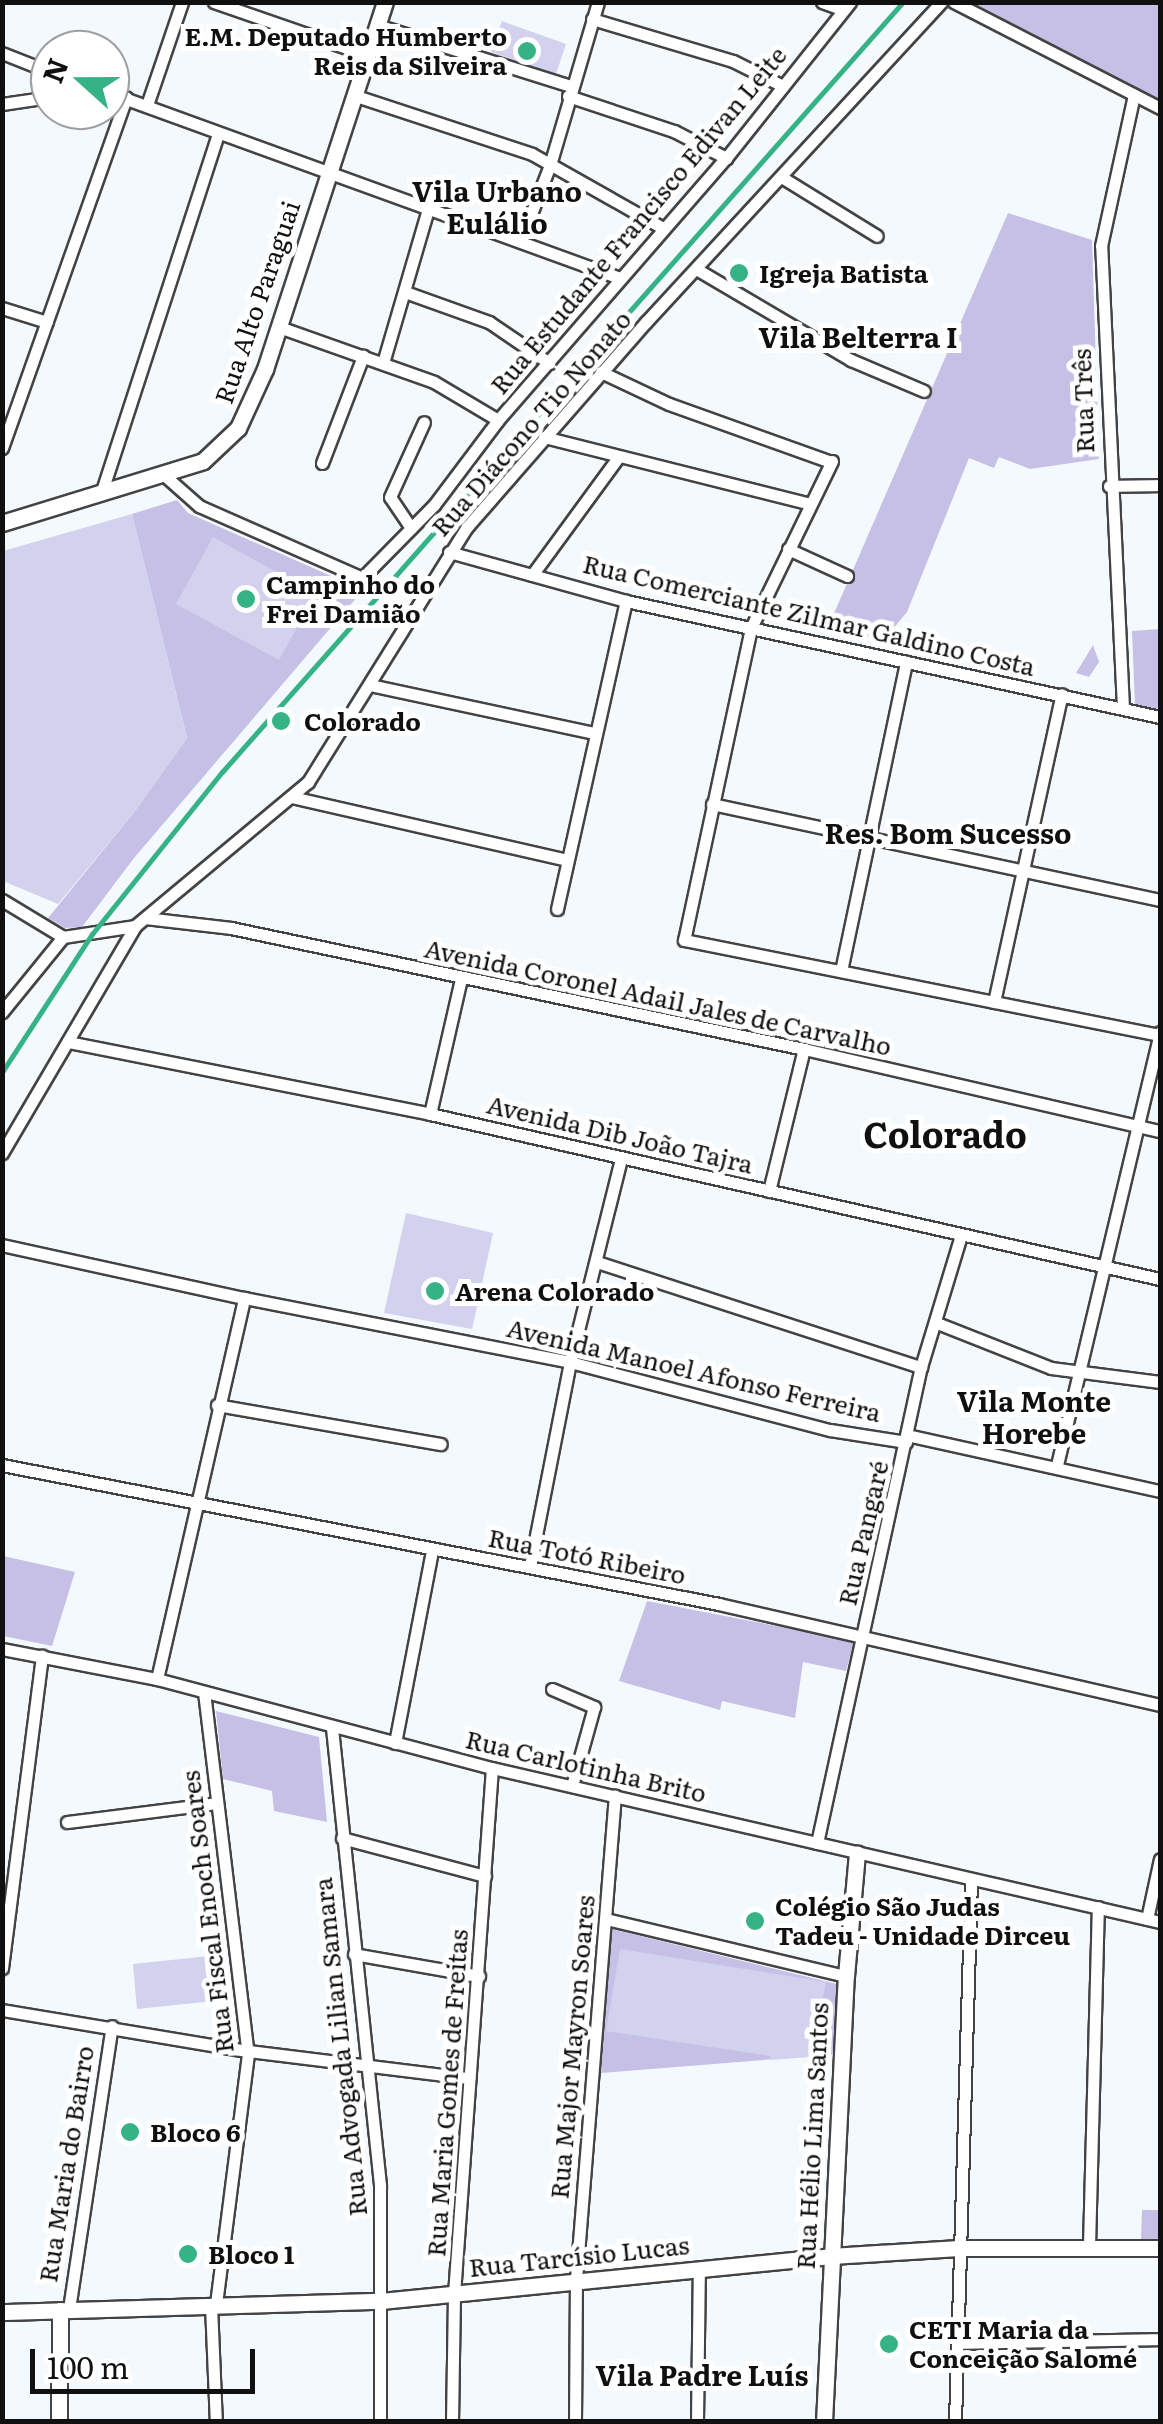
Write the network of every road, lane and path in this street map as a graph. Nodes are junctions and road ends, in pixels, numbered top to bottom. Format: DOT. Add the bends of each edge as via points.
graph roads {
  1 [pos="182,2"];
  2 [pos="214,2"];
  3 [pos="384,2"];
  4 [pos="598,2"];
  5 [pos="822,2"];
  6 [pos="941,2"];
  7 [pos="954,2"];
  8 [pos="847,6"];
  9 [pos="592,19"];
  10 [pos="377,25"];
  11 [pos="2,52"];
  12 [pos="367,55"];
  13 [pos="30,64"];
  14 [pos="783,86"];
  15 [pos="569,91"];
  16 [pos="353,95"];
  17 [pos="1134,95"];
  18 [pos="130,99"];
  19 [pos="30,100"];
  20 [pos="2,104"];
  21 [pos="146,105"];
  22 [pos="1160,108"];
  23 [pos="114,130"];
  24 [pos="218,133"];
  25 [pos="726,158"];
  26 [pos="550,165"];
  27 [pos="328,170"];
  28 [pos="783,178"];
  29 [pos="428,210"];
  30 [pos="664,228"];
  31 [pos="877,236"];
  32 [pos="521,240"];
  33 [pos="698,270"];
  34 [pos="620,278"];
  35 [pos="406,292"];
  36 [pos="2,308"];
  37 [pos="47,322"];
  38 [pos="279,327"];
  39 [pos="364,356"];
  40 [pos="549,362"];
  41 [pos="383,363"];
  42 [pos="601,372"];
  43 [pos="924,391"];
  44 [pos="498,420"];
  45 [pos="424,422"];
  46 [pos="6,425"];
  47 [pos="544,438"];
  48 [pos="2,448"];
  49 [pos="618,459"];
  50 [pos="322,463"];
  51 [pos="164,475"];
  52 [pos="1160,485"];
  53 [pos="1109,486"];
  54 [pos="101,494"];
  55 [pos="810,504"];
  56 [pos="2,523"];
  57 [pos="410,528"];
  58 [pos="788,550"];
  59 [pos="448,552"];
  60 [pos="532,575"];
  61 [pos="846,576"];
  62 [pos="626,601"];
  63 [pos="751,628"];
  64 [pos="906,662"];
  65 [pos="370,685"];
  66 [pos="1062,694"];
  67 [pos="1123,708"];
  68 [pos="1160,716"];
  69 [pos="594,734"];
  70 [pos="292,797"];
  71 [pos="712,804"];
  72 [pos="868,839"];
  73 [pos="567,860"];
  74 [pos="1024,871"];
  75 [pos="2,900"];
  76 [pos="1160,900"];
  77 [pos="557,909"];
  78 [pos="140,922"];
  79 [pos="63,937"];
  80 [pos="842,971"];
  81 [pos="461,979"];
  82 [pos="994,1002"];
  83 [pos="2,1012"];
  84 [pos="1160,1033"];
  85 [pos="68,1042"];
  86 [pos="804,1049"];
  87 [pos="430,1114"];
  88 [pos="1141,1127"];
  89 [pos="1160,1131"];
  90 [pos="2,1153"];
  91 [pos="620,1159"];
  92 [pos="769,1191"];
  93 [pos="961,1235"];
  94 [pos="2,1244"];
  95 [pos="597,1262"];
  96 [pos="1106,1270"];
  97 [pos="1160,1280"];
  98 [pos="244,1298"];
  99 [pos="937,1323"];
  100 [pos="570,1362"];
  101 [pos="921,1367"];
  102 [pos="1076,1373"];
  103 [pos="1160,1382"];
  104 [pos="217,1405"];
  105 [pos="906,1438"];
  106 [pos="441,1444"];
  107 [pos="2,1465"];
  108 [pos="1057,1465"];
  109 [pos="1160,1491"];
  110 [pos="195,1504"];
  111 [pos="432,1550"];
  112 [pos="530,1566"];
  113 [pos="863,1634"];
  114 [pos="2,1649"];
  115 [pos="42,1656"];
  116 [pos="157,1679"];
  117 [pos="552,1690"];
  118 [pos="204,1692"];
  119 [pos="1160,1706"];
  120 [pos="332,1728"];
  121 [pos="396,1743"];
  122 [pos="492,1768"];
  123 [pos="572,1786"];
  124 [pos="615,1796"];
  125 [pos="217,1803"];
  126 [pos="67,1822"];
  127 [pos="342,1838"];
  128 [pos="817,1843"];
  129 [pos="857,1853"];
  130 [pos="1160,1858"];
  131 [pos="485,1876"];
  132 [pos="971,1880"];
  133 [pos="1098,1908"];
  134 [pos="606,1919"];
  135 [pos="1154,1921"];
  136 [pos="354,1954"];
  137 [pos="2,1968"];
  138 [pos="479,1976"];
  139 [pos="846,1976"];
  140 [pos="2,2010"];
  141 [pos="112,2026"];
  142 [pos="247,2050"];
  143 [pos="368,2066"];
  144 [pos="469,2078"];
  145 [pos="1089,2246"];
  146 [pos="959,2248"];
  147 [pos="1160,2248"];
  148 [pos="831,2256"];
  149 [pos="699,2269"];
  150 [pos="576,2279"];
  151 [pos="454,2294"];
  152 [pos="381,2301"];
  153 [pos="214,2305"];
  154 [pos="64,2309"];
  155 [pos="2,2312"];
  156 [pos="1160,2338"];
  157 [pos="957,2342"];
  158 [pos="59,2422"];
  159 [pos="216,2422"];
  160 [pos="380,2422"];
  161 [pos="452,2422"];
  162 [pos="575,2422"];
  163 [pos="697,2422"];
  164 [pos="824,2422"];
  165 [pos="955,2422"];
  1 -- 21 [label="street"];
  2 -- 12 [label="street"];
  3 -- 10 [label="street, Rua Alto Paraguai"];
  4 -- 9 [label="street"];
  5 -- 8 [label="street"];
  6 -- 28 [label="street, Rua Diácono Tio Nonato"];
  7 -- 17 [label="street"];
  8 -- 14 [label="street, Rua Estudante Francisco Edivan Leite"];
  9 -- 14 [label="street" via="733,61"];
  9 -- 15 [label="street"];
  10 -- 12 [label="street, Rua Alto Paraguai"];
  10 -- 15 [label="street"];
  11 -- 13 [label="street"];
  12 -- 16 [label="street, Rua Alto Paraguai"];
  14 -- 25 [label="street, Rua Estudante Francisco Edivan Leite"];
  15 -- 25 [label="street"];
  15 -- 26 [label="street"];
  16 -- 26 [label="street" via="462,128"];
  16 -- 27 [label="street, Rua Alto Paraguai"];
  17 -- 22 [label="street"];
  17 -- 53 [label="street, Rua Três" via="1100,246"];
  18 -- 21 [label="street"];
  19 -- 20 [label="street"];
  21 -- 24 [label="street"];
  23 -- 37 [label="street"];
  24 -- 27 [label="street"];
  24 -- 54 [label="street"];
  25 -- 30 [label="street, Rua Estudante Francisco Edivan Leite"];
  26 -- 30 [label="street"];
  26 -- 32 [label="street"];
  27 -- 29 [label="street"];
  27 -- 38 [label="street, Rua Alto Paraguai"];
  28 -- 31 [label="street"];
  28 -- 33 [label="street, Rua Diácono Tio Nonato"];
  29 -- 32 [label="street"];
  29 -- 35 [label="street"];
  30 -- 34 [label="street, Rua Estudante Francisco Edivan Leite"];
  32 -- 34 [label="street"];
  33 -- 42 [label="street, Rua Diácono Tio Nonato"];
  33 -- 43 [label="street" via="851,360"];
  34 -- 40 [label="street, Rua Estudante Francisco Edivan Leite"];
  35 -- 40 [label="street" via="490,322"];
  35 -- 41 [label="street"];
  36 -- 37 [label="street"];
  37 -- 46 [label="street"];
  38 -- 39 [label="street"];
  38 -- 51 [label="street, Rua Alto Paraguai" via="254,402 238,428 210,456"];
  39 -- 41 [label="street"];
  39 -- 50 [label="street"];
  40 -- 44 [label="street, Rua Estudante Francisco Edivan Leite"];
  41 -- 44 [label="street" via="446,388"];
  42 -- 47 [label="street, Rua Diácono Tio Nonato"];
  42 -- 55 [label="street" via="669,404 831,462"];
  44 -- 57 [label="street"];
  45 -- 57 [label="street" via="390,497"];
  46 -- 48 [label="street"];
  47 -- 49 [label="street"];
  47 -- 59 [label="street, Rua Diácono Tio Nonato"];
  49 -- 55 [label="street"];
  49 -- 60 [label="street"];
  51 -- 54 [label="street, Rua Alto Paraguai"];
  51 -- 57 [label="street" via="199,506 362,578"];
  52 -- 53 [label="street"];
  53 -- 67 [label="street, Rua Três"];
  54 -- 56 [label="street, Rua Alto Paraguai"];
  55 -- 58 [label="street"];
  58 -- 61 [label="street"];
  58 -- 63 [label="street"];
  59 -- 60 [label="street, Rua Comerciante Zilmar Galdino Costa"];
  59 -- 65 [label="street, Rua Diácono Tio Nonato"];
  60 -- 62 [label="street, Rua Comerciante Zilmar Galdino Costa"];
  62 -- 63 [label="street, Rua Comerciante Zilmar Galdino Costa"];
  62 -- 69 [label="street"];
  63 -- 64 [label="street, Rua Comerciante Zilmar Galdino Costa"];
  63 -- 71 [label="street"];
  64 -- 66 [label="street, Rua Comerciante Zilmar Galdino Costa"];
  64 -- 72 [label="street"];
  65 -- 69 [label="street"];
  65 -- 70 [label="street, Rua Diácono Tio Nonato"];
  66 -- 67 [label="street, Rua Comerciante Zilmar Galdino Costa"];
  66 -- 74 [label="street"];
  67 -- 68 [label="street, Rua Comerciante Zilmar Galdino Costa"];
  69 -- 73 [label="street"];
  70 -- 73 [label="street"];
  70 -- 78 [label="street, Rua Diácono Tio Nonato"];
  71 -- 72 [label="street"];
  71 -- 80 [label="street" via="684,940"];
  72 -- 74 [label="street"];
  72 -- 80 [label="street"];
  73 -- 77 [label="street"];
  74 -- 76 [label="street"];
  74 -- 82 [label="street"];
  75 -- 79 [label="street"];
  78 -- 79 [label="street, Rua Diácono Tio Nonato"];
  78 -- 81 [label="street, Avenida Coronel Adail Jales de Carvalho" via="231,928"];
  78 -- 85 [label="street, Rua Diácono Tio Nonato"];
  79 -- 83 [label="street"];
  80 -- 82 [label="street"];
  81 -- 86 [label="street, Avenida Coronel Adail Jales de Carvalho"];
  81 -- 87 [label="street"];
  82 -- 84 [label="street"];
  84 -- 88 [label="street"];
  85 -- 87 [label="street, Avenida Dib João Tajra"];
  85 -- 90 [label="street, Rua Diácono Tio Nonato"];
  86 -- 88 [label="street, Avenida Coronel Adail Jales de Carvalho"];
  86 -- 92 [label="street"];
  87 -- 91 [label="street, Avenida Dib João Tajra"];
  88 -- 89 [label="street, Avenida Coronel Adail Jales de Carvalho"];
  88 -- 96 [label="street"];
  91 -- 92 [label="street, Avenida Dib João Tajra"];
  91 -- 95 [label="street"];
  92 -- 93 [label="street, Avenida Dib João Tajra"];
  93 -- 96 [label="street, Avenida Dib João Tajra"];
  93 -- 99 [label="street, Rua Pangaré"];
  94 -- 98 [label="street, Avenida Manoel Afonso Ferreira"];
  95 -- 100 [label="street"];
  95 -- 101 [label="street"];
  96 -- 97 [label="street, Avenida Dib João Tajra"];
  96 -- 102 [label="street"];
  98 -- 100 [label="street, Avenida Manoel Afonso Ferreira"];
  98 -- 104 [label="street"];
  99 -- 101 [label="street, Rua Pangaré"];
  99 -- 102 [label="street"];
  100 -- 105 [label="street, Avenida Manoel Afonso Ferreira" via="793,1421"];
  100 -- 112 [label="street"];
  101 -- 105 [label="street, Rua Pangaré"];
  102 -- 103 [label="street"];
  102 -- 108 [label="street"];
  104 -- 106 [label="street"];
  104 -- 110 [label="street"];
  105 -- 108 [label="street, Avenida Manoel Afonso Ferreira"];
  105 -- 113 [label="street, Rua Pangaré"];
  107 -- 110 [label="street, Rua Totó Ribeiro"];
  108 -- 109 [label="street, Avenida Manoel Afonso Ferreira"];
  110 -- 111 [label="street, Rua Totó Ribeiro"];
  110 -- 116 [label="street"];
  111 -- 112 [label="street, Rua Totó Ribeiro"];
  111 -- 121 [label="street"];
  112 -- 113 [label="street, Rua Totó Ribeiro"];
  113 -- 119 [label="street, Rua Totó Ribeiro"];
  113 -- 128 [label="street, Rua Pangaré"];
  114 -- 115 [label="street, Rua Carlotinha Brito"];
  115 -- 116 [label="street, Rua Carlotinha Brito"];
  115 -- 137 [label="street"];
  116 -- 118 [label="street, Rua Carlotinha Brito"];
  117 -- 123 [label="street" via="594,1707"];
  118 -- 120 [label="street, Rua Carlotinha Brito"];
  118 -- 125 [label="street, Rua Fiscal Enoch Soares"];
  120 -- 121 [label="street, Rua Carlotinha Brito"];
  120 -- 127 [label="street, Rua Advogada Lilian Samara"];
  121 -- 122 [label="street, Rua Carlotinha Brito"];
  122 -- 123 [label="street, Rua Carlotinha Brito"];
  122 -- 131 [label="street, Rua Maria Gomes de Freitas"];
  123 -- 124 [label="street, Rua Carlotinha Brito"];
  124 -- 128 [label="street, Rua Carlotinha Brito"];
  124 -- 134 [label="street, Rua Major Mayron Soares"];
  125 -- 126 [label="street"];
  125 -- 142 [label="street, Rua Fiscal Enoch Soares"];
  127 -- 131 [label="street"];
  127 -- 136 [label="street, Rua Advogada Lilian Samara"];
  128 -- 129 [label="street, Rua Carlotinha Brito"];
  129 -- 132 [label="street, Rua Carlotinha Brito"];
  129 -- 139 [label="street, Rua Hélio Lima Santos"];
  130 -- 135 [label="street"];
  131 -- 138 [label="street, Rua Maria Gomes de Freitas"];
  132 -- 133 [label="street, Rua Carlotinha Brito"];
  132 -- 146 [label="street"];
  133 -- 135 [label="street, Rua Carlotinha Brito"];
  133 -- 145 [label="street"];
  134 -- 139 [label="street"];
  134 -- 150 [label="street, Rua Major Mayron Soares"];
  136 -- 138 [label="street"];
  136 -- 143 [label="street, Rua Advogada Lilian Samara"];
  138 -- 144 [label="street, Rua Maria Gomes de Freitas"];
  139 -- 148 [label="street, Rua Hélio Lima Santos"];
  140 -- 141 [label="street"];
  141 -- 142 [label="street"];
  141 -- 154 [label="street, Rua Maria do Bairro"];
  142 -- 143 [label="street"];
  142 -- 153 [label="street, Rua Fiscal Enoch Soares"];
  143 -- 144 [label="street"];
  143 -- 152 [label="street, Rua Advogada Lilian Samara" via="380,2184"];
  144 -- 151 [label="street, Rua Maria Gomes de Freitas"];
  145 -- 146 [label="street, Rua Tarcísio Lucas"];
  145 -- 147 [label="street, Rua Tarcísio Lucas"];
  146 -- 148 [label="street, Rua Tarcísio Lucas"];
  146 -- 157 [label="street"];
  148 -- 149 [label="street, Rua Tarcísio Lucas"];
  148 -- 164 [label="street, Rua Hélio Lima Santos"];
  149 -- 150 [label="street, Rua Tarcísio Lucas"];
  149 -- 163 [label="street"];
  150 -- 151 [label="street, Rua Tarcísio Lucas"];
  150 -- 162 [label="street, Rua Major Mayron Soares"];
  151 -- 152 [label="street, Rua Tarcísio Lucas"];
  151 -- 161 [label="street, Rua Maria Gomes de Freitas"];
  152 -- 153 [label="street, Rua Tarcísio Lucas"];
  152 -- 160 [label="street, Rua Advogada Lilian Samara"];
  153 -- 154 [label="street, Rua Tarcísio Lucas"];
  153 -- 159 [label="street, Rua Fiscal Enoch Soares"];
  154 -- 155 [label="street, Rua Tarcísio Lucas"];
  154 -- 158 [label="street, Rua Maria do Bairro"];
  156 -- 157 [label="street"];
  157 -- 165 [label="street"];
}
